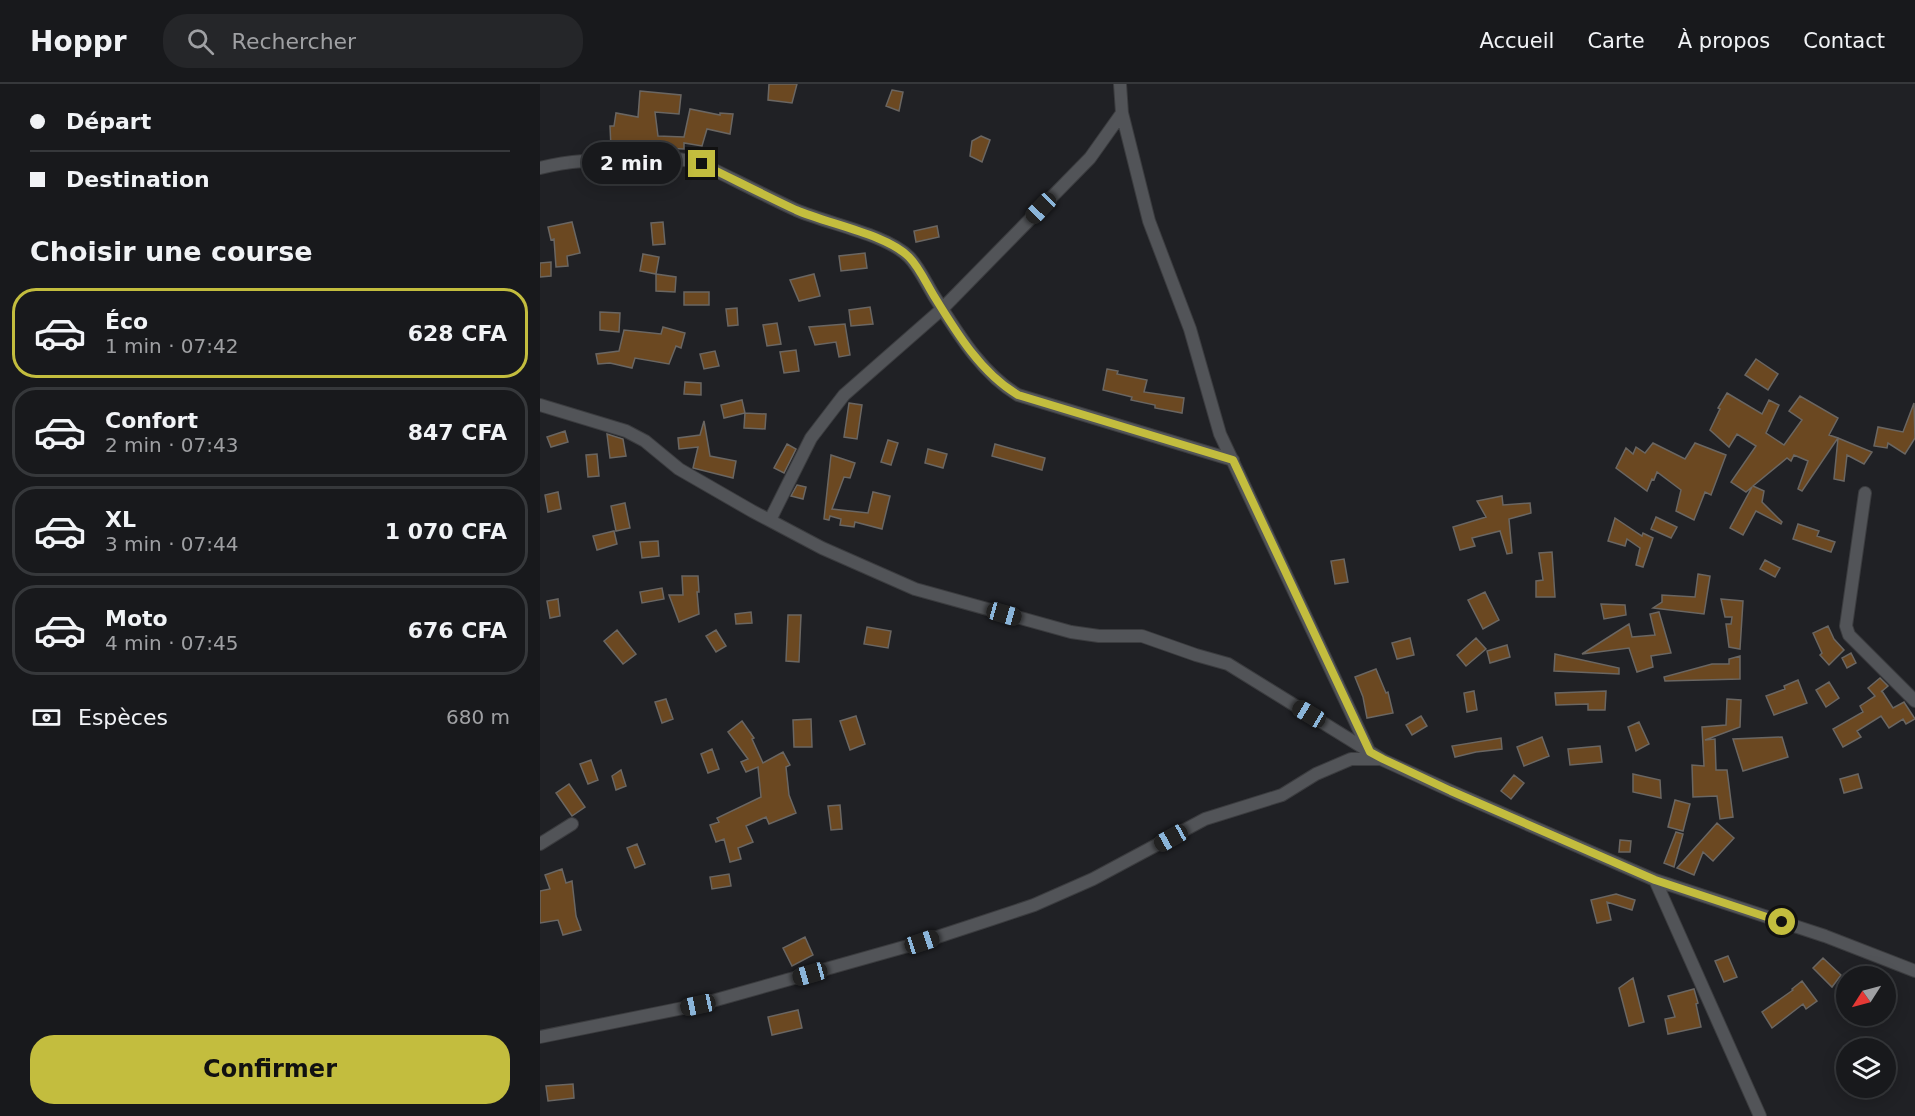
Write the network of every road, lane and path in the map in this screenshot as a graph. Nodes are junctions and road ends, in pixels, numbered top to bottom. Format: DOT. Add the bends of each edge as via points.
graph roads {
  1 [pos="1120,84"];
  2 [pos="1122,113"];
  3 [pos="540,168"];
  4 [pos="942,309"];
  5 [pos="540,405"];
  6 [pos="1233,460"];
  7 [pos="1865,493"];
  8 [pos="770,520"];
  9 [pos="1915,701"];
  10 [pos="1370,752"];
  11 [pos="1383,759"];
  12 [pos="572,824"];
  13 [pos="540,844"];
  14 [pos="1655,880"];
  15 [pos="1915,971"];
  16 [pos="540,1037"];
  17 [pos="1760,1116"];
  1 -- 2 [label="street"];
  2 -- 4 [label="street" via="1090,158"];
  2 -- 6 [label="street" via="1149,221 1190,329 1220,434"];
  3 -- 4 [label="street" via="564,161 688,159 797,210 900,250 911,259"];
  4 -- 6 [label="street" via="980,362 1001,385 1018,395"];
  4 -- 8 [label="street" via="831,410 811,438"];
  5 -- 8 [label="street" via="626,431 679,469"];
  6 -- 10 [label="street"];
  7 -- 9 [label="street" via="1846,626 1850,635"];
  8 -- 10 [label="street" via="915,589 1071,632 1142,636 1227,664"];
  10 -- 11 [label="street"];
  11 -- 14 [label="street"];
  11 -- 16 [label="street" via="1351,759 1282,795 1205,819 1044,901 972,926 698,1005"];
  12 -- 13 [label="street"];
  14 -- 15 [label="street" via="1825,936"];
  14 -- 17 [label="street"];
}
